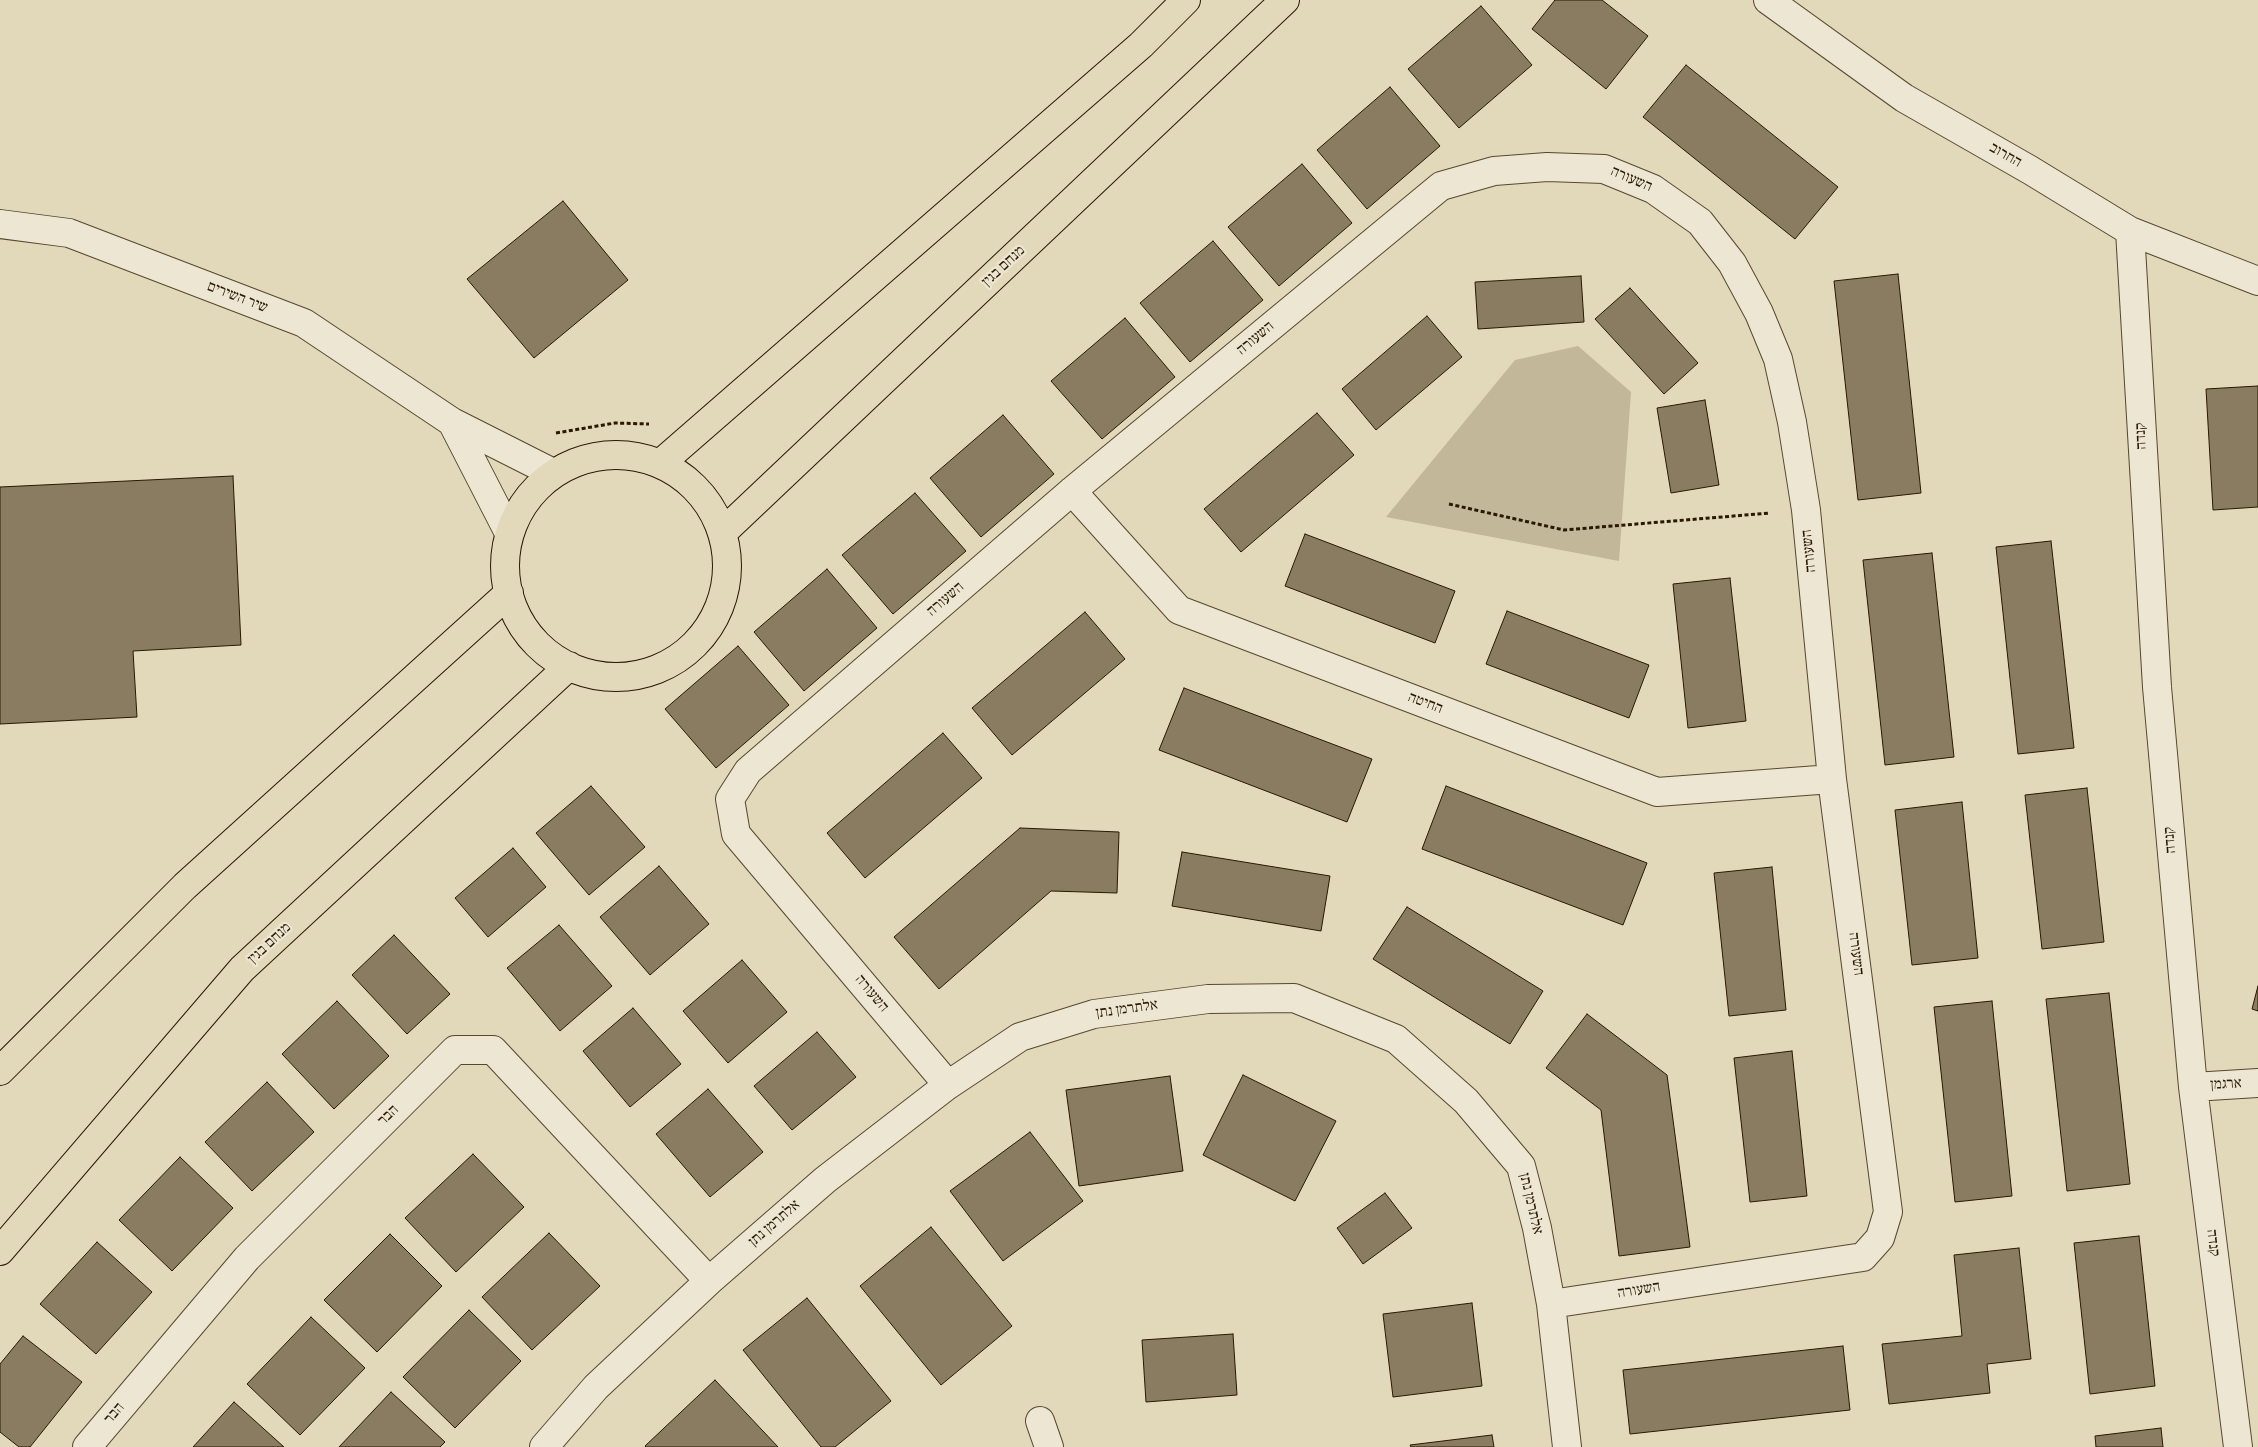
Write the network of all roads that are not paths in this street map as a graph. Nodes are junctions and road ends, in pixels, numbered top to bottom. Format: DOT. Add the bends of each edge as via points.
graph roads {
  1 [pos="1186,0"];
  2 [pos="1285,0"];
  3 [pos="1768,0"];
  4 [pos="0,224"];
  5 [pos="2130,231"];
  6 [pos="2258,281"];
  7 [pos="452,422"];
  8 [pos="661,462"];
  9 [pos="553,473"];
  10 [pos="1072,492"];
  11 [pos="509,533"];
  12 [pos="722,533"];
  13 [pos="509,593"];
  14 [pos="569,666"];
  15 [pos="1832,780"];
  16 [pos="0,1071"];
  17 [pos="2258,1083"];
  18 [pos="948,1085"];
  19 [pos="2193,1087"];
  20 [pos="0,1251"];
  21 [pos="709,1281"];
  22 [pos="1551,1304"];
  23 [pos="1040,1420"];
  24 [pos="87,1447"];
  25 [pos="544,1447"];
  26 [pos="1049,1447"];
  27 [pos="1567,1447"];
  28 [pos="2238,1447"];
  1 -- 8 [label="main road" via="1141,45"];
  2 -- 12 [label="main road, מנחם בגין"];
  3 -- 5 [label="street, החרוב" via="1904,98"];
  4 -- 7 [label="street, שיר השירים" via="69,233 304,323"];
  5 -- 6 [label="street, החרוב"];
  5 -- 19 [label="street, קנדה" via="2157,686"];
  7 -- 9 [label="street, שיר השירים"];
  7 -- 11 [label="street, שיר השירים"];
  8 -- 9 [label="main road" via="624,454 587,458"];
  8 -- 12 [label="main road" via="692,483 715,513"];
  9 -- 11 [label="main road" via="526,500"];
  10 -- 15 [label="street, החיטה" via="1179,610 1657,792"];
  10 -- 15 [label="street, השעורה" via="1441,186 1494,171 1547,167 1604,169 1653,189 1700,222 1732,263 1759,312 1778,359 1806,510"];
  10 -- 18 [label="street, השעורה" via="748,771 730,799 736,834"];
  11 -- 13 [label="main road" via="504,569"];
  12 -- 14 [label="main road" via="727,548 727,586 714,620 691,648 661,668 626,677 590,674"];
  13 -- 14 [label="main road" via="511,604 529,636 556,660"];
  13 -- 16 [label="main road" via="184,886"];
  14 -- 20 [label="main road, מנחם בגין" via="242,969"];
  15 -- 22 [label="street, השעורה" via="1888,1212 1880,1238 1863,1257"];
  17 -- 19 [label="street, ארגמן"];
  18 -- 21 [label="street, אלתרמן נתן" via="825,1180"];
  18 -- 22 [label="street, אלתרמן נתן" via="1020,1037 1094,1014 1208,998 1294,998 1396,1039 1466,1101 1521,1166"];
  19 -- 28 [label="street, קנדה"];
  21 -- 24 [label="street, הבר" via="493,1050 455,1050 248,1258"];
  21 -- 25 [label="street, אלתרמן נתן" via="596,1387"];
  22 -- 27 [label="street, אלתרמן נתן"];
  23 -- 26 [label="street"];
}
